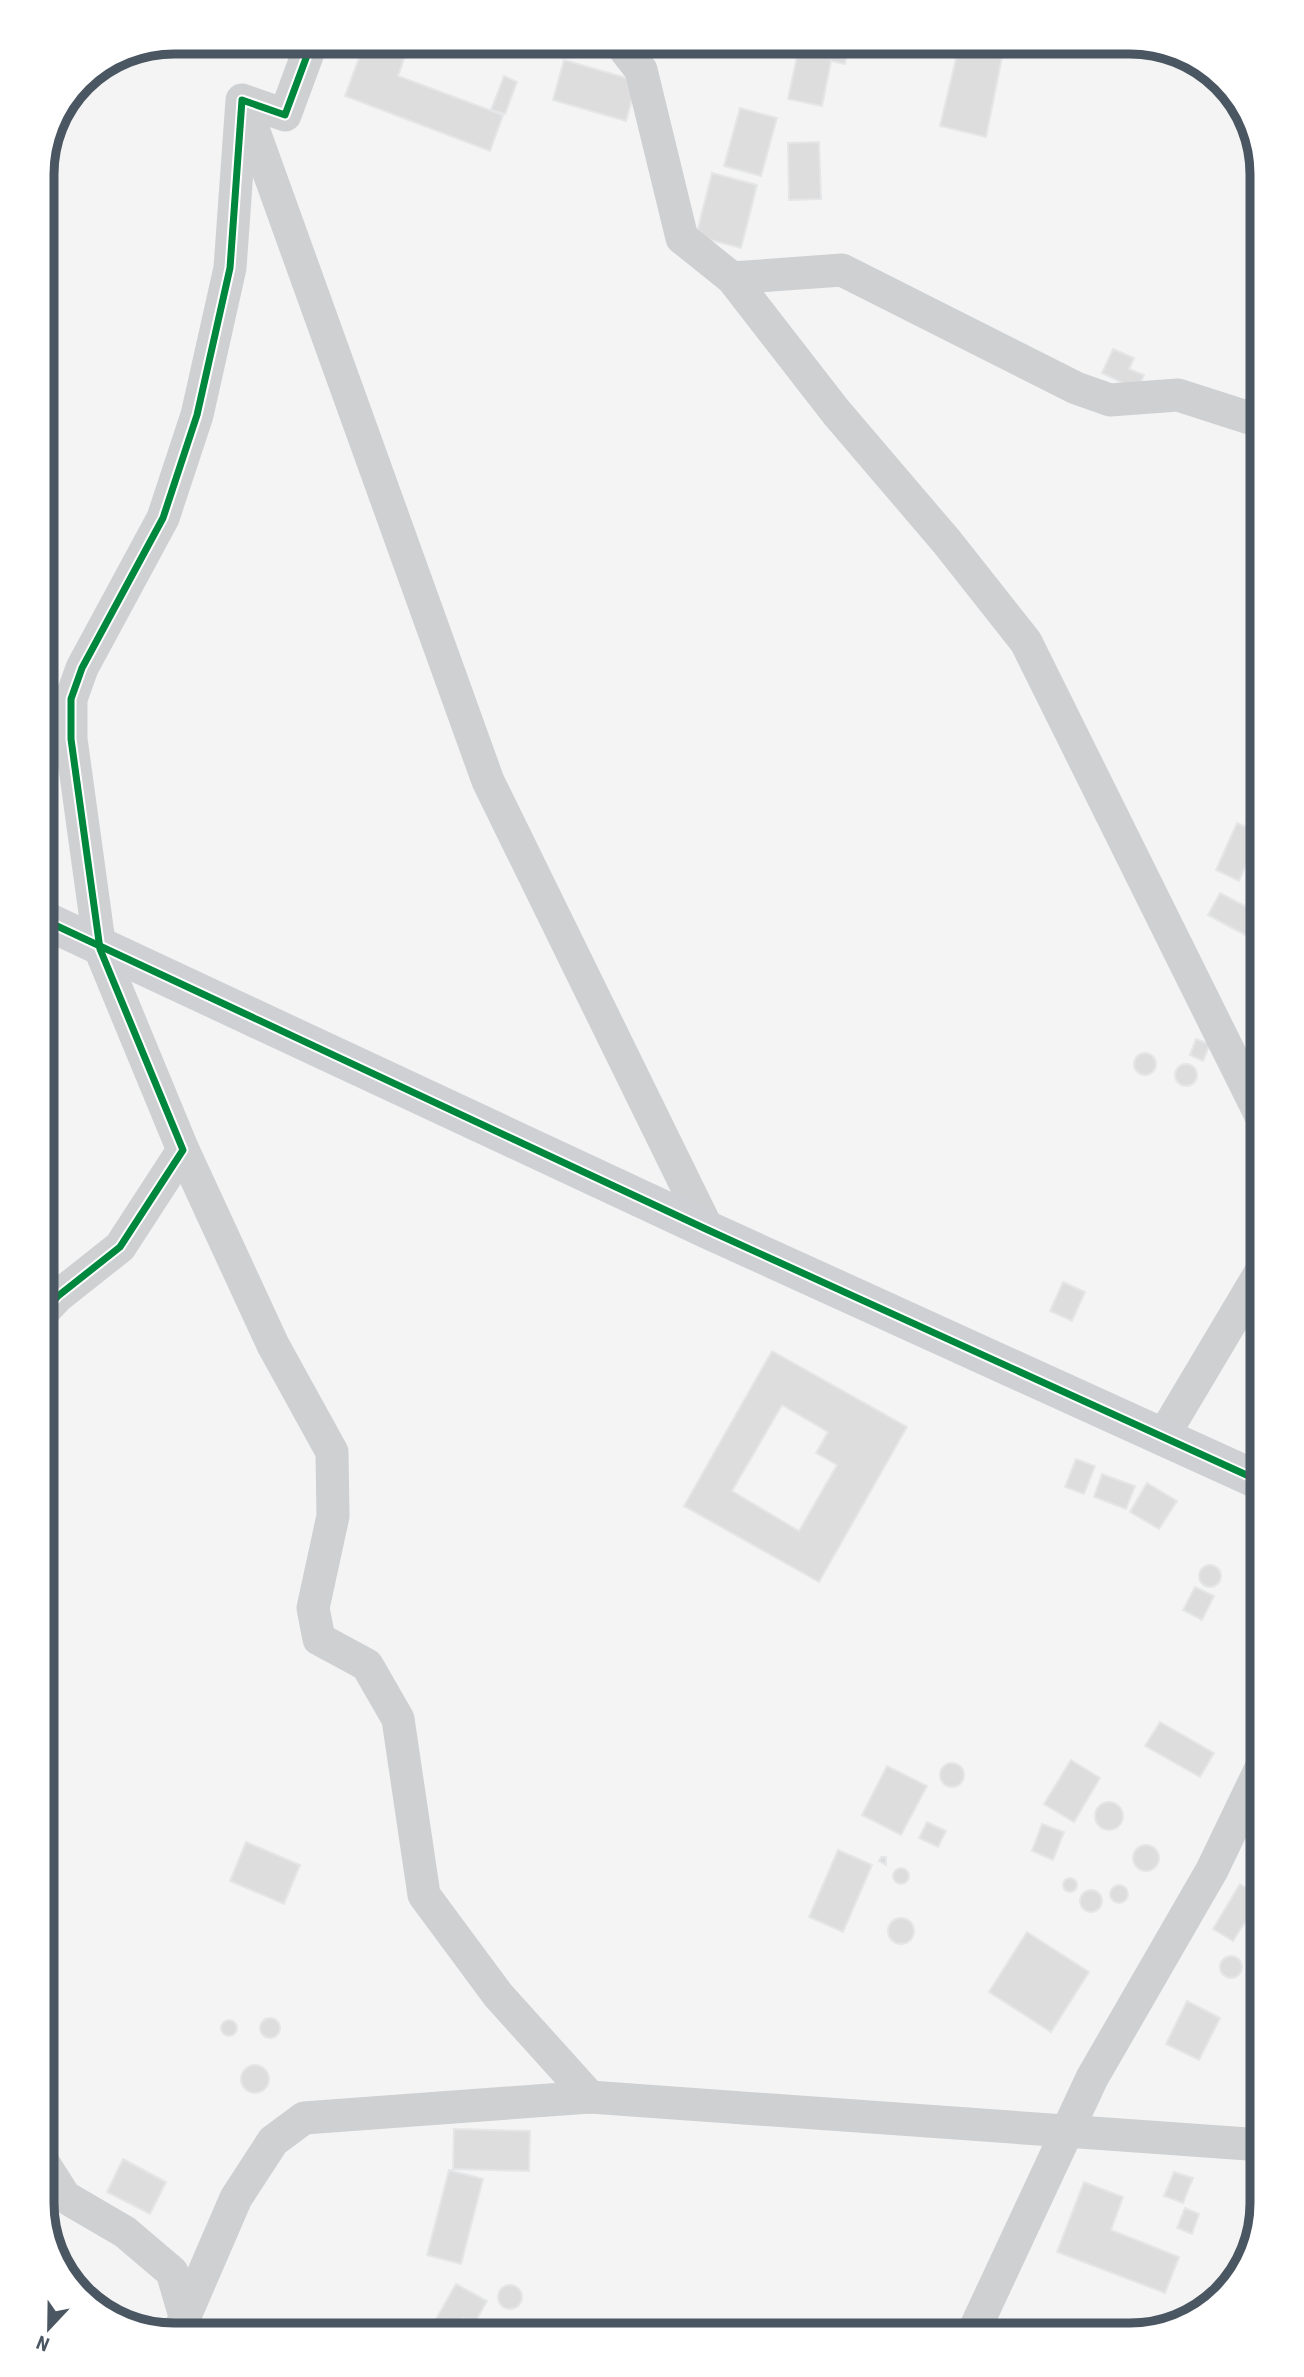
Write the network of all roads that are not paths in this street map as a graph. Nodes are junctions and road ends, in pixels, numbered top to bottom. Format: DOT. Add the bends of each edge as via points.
graph roads {
  1 [pos="308,54"];
  2 [pos="629,54"];
  3 [pos="243,100"];
  4 [pos="732,278"];
  5 [pos="1250,418"];
  6 [pos="55,926"];
  7 [pos="100,949"];
  8 [pos="1250,1094"];
  9 [pos="183,1150"];
  10 [pos="708,1230"];
  11 [pos="1250,1290"];
  12 [pos="54,1300"];
  13 [pos="1162,1437"];
  14 [pos="1250,1477"];
  15 [pos="1250,1791"];
  16 [pos="590,2097"];
  17 [pos="1064,2133"];
  18 [pos="1250,2144"];
  19 [pos="54,2180"];
  20 [pos="181,2322"];
  21 [pos="184,2322"];
  22 [pos="978,2323"];
  1 -- 3 [label="street" via="285,115"];
  2 -- 4 [label="street" via="641,70 682,238"];
  3 -- 7 [label="street" via="230,268 197,415 163,518 82,668 71,699 71,738"];
  3 -- 10 [label="street" via="488,781"];
  4 -- 5 [label="street" via="842,270 1110,400 1178,395"];
  4 -- 8 [label="street" via="1026,642"];
  6 -- 7 [label="street"];
  7 -- 9 [label="street"];
  7 -- 10 [label="street"];
  9 -- 12 [label="street" via="120,1247"];
  9 -- 16 [label="street" via="273,1345 332,1452 333,1516 313,1608 317,1629 320,1639 367,1665 398,1719 424,1895 498,1995"];
  10 -- 13 [label="street"];
  11 -- 13 [label="street"];
  13 -- 14 [label="street"];
  15 -- 17 [label="street" via="1212,1870"];
  16 -- 17 [label="street"];
  16 -- 21 [label="street" via="304,2118 273,2141 236,2198"];
  17 -- 18 [label="street"];
  17 -- 22 [label="street"];
  19 -- 20 [label="street" via="65,2197 125,2232 172,2272"];
}
